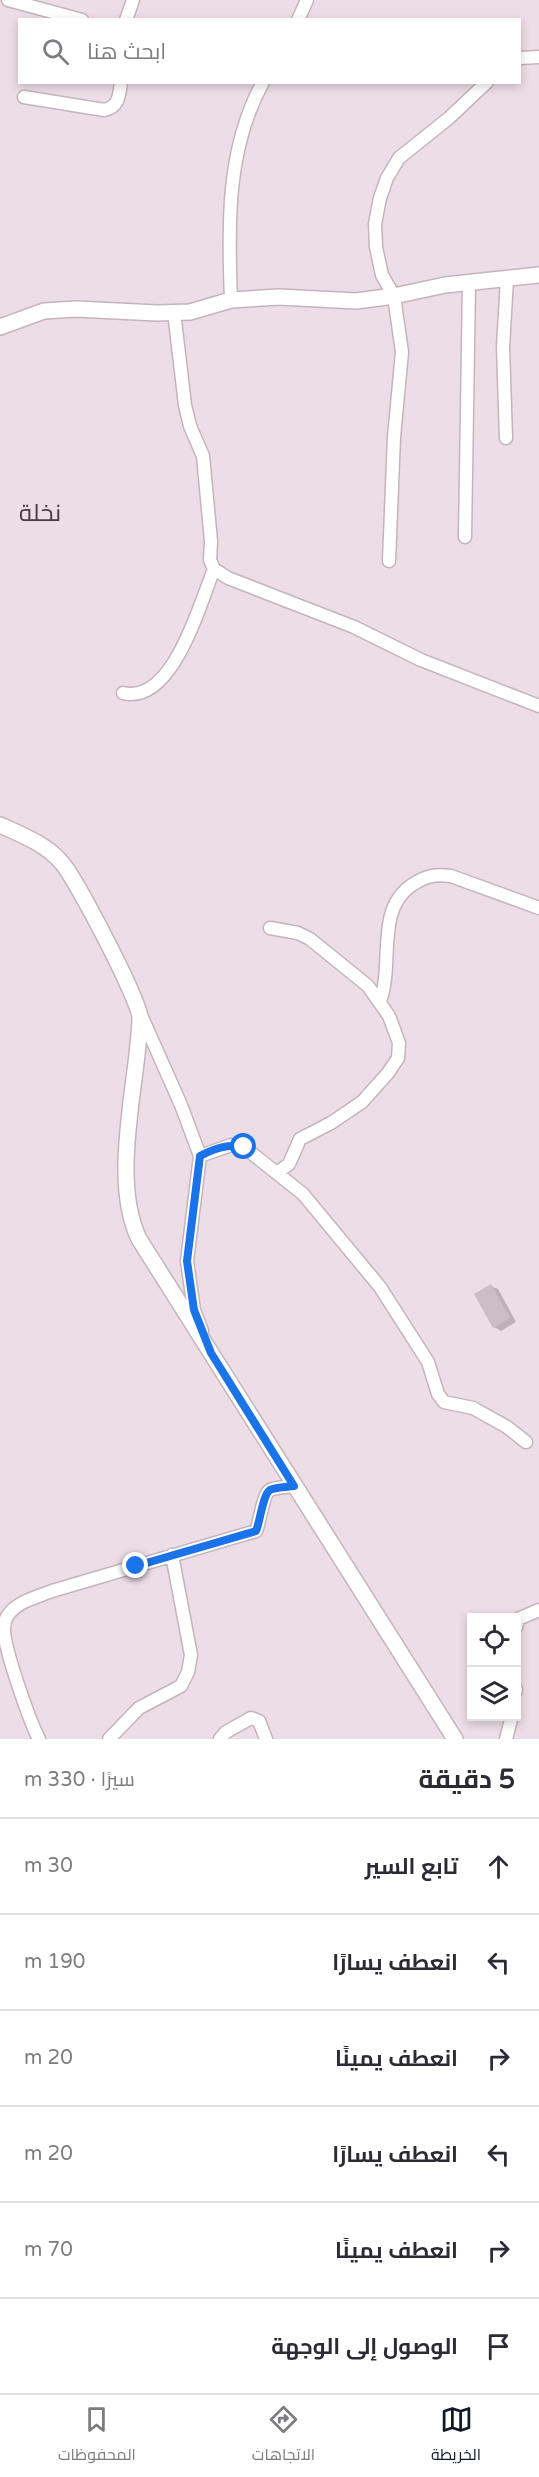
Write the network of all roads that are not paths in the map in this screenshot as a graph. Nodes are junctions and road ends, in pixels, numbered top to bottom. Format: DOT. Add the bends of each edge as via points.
graph roads {
  1 [pos="8,0"];
  2 [pos="132,0"];
  3 [pos="307,0"];
  4 [pos="75,18"];
  5 [pos="127,18"];
  6 [pos="299,18"];
  7 [pos="539,57"];
  8 [pos="521,58"];
  9 [pos="121,84"];
  10 [pos="262,84"];
  11 [pos="484,84"];
  12 [pos="24,97"];
  13 [pos="539,275"];
  14 [pos="507,279"];
  15 [pos="469,283"];
  16 [pos="394,296"];
  17 [pos="231,300"];
  18 [pos="174,312"];
  19 [pos="0,327"];
  20 [pos="506,438"];
  21 [pos="465,537"];
  22 [pos="389,561"];
  23 [pos="214,569"];
  24 [pos="123,693"];
  25 [pos="539,706"];
  26 [pos="0,825"];
  27 [pos="539,908"];
  28 [pos="270,928"];
  29 [pos="381,1001"];
  30 [pos="140,1014"];
  31 [pos="200,1156"];
  32 [pos="277,1173"];
  33 [pos="211,1353"];
  34 [pos="526,1442"];
  35 [pos="294,1486"];
  36 [pos="172,1555"];
  37 [pos="539,1610"];
  38 [pos="521,1618"];
  39 [pos="511,1721"];
  40 [pos="39,1739"];
  41 [pos="109,1739"];
  42 [pos="220,1739"];
  43 [pos="266,1739"];
  44 [pos="454,1739"];
  45 [pos="506,1739"];
  1 -- 4 [label="street"];
  2 -- 5 [label="street"];
  3 -- 6 [label="street"];
  7 -- 8 [label="street"];
  9 -- 12 [label="street" via="112,109"];
  10 -- 17 [label="street" via="243,128 234,163 228,236"];
  11 -- 16 [label="street" via="399,158 387,178 375,224 376,247 382,275"];
  13 -- 14 [label="street"];
  14 -- 15 [label="street"];
  14 -- 20 [label="street" via="503,347"];
  15 -- 16 [label="street"];
  15 -- 21 [label="street"];
  16 -- 17 [label="street" via="356,301 279,297"];
  16 -- 22 [label="street" via="402,352"];
  17 -- 18 [label="street" via="190,312"];
  18 -- 19 [label="street" via="44,311"];
  18 -- 23 [label="street" via="185,405 202,456 210,560"];
  23 -- 24 [label="street" via="166,675 145,691"];
  23 -- 25 [label="street" via="354,627 421,660"];
  26 -- 30 [label="street" via="46,848 63,864 81,892"];
  27 -- 29 [label="street" via="451,876 436,874 423,878 394,902 386,986"];
  28 -- 29 [label="street" via="310,939"];
  29 -- 32 [label="street" via="395,1029 398,1058 362,1101 300,1139 289,1164"];
  30 -- 31 [label="street"];
  30 -- 33 [label="street" via="128,1133 131,1222"];
  31 -- 32 [label="street" via="231,1145 244,1147"];
  31 -- 33 [label="street" via="187,1261 194,1310"];
  32 -- 34 [label="street" via="303,1194 380,1287 428,1362 444,1402 473,1408 507,1426"];
  33 -- 35 [label="street"];
  35 -- 36 [label="street" via="270,1490 265,1495 256,1531"];
  35 -- 44 [label="street"];
  36 -- 40 [label="street" via="52,1591 22,1603 7,1617 4,1629 8,1648"];
  36 -- 41 [label="street" via="191,1655 188,1672 181,1686 139,1708"];
  37 -- 38 [label="street"];
  39 -- 45 [label="street"];
  42 -- 43 [label="street" via="251,1718 259,1721"];
}
